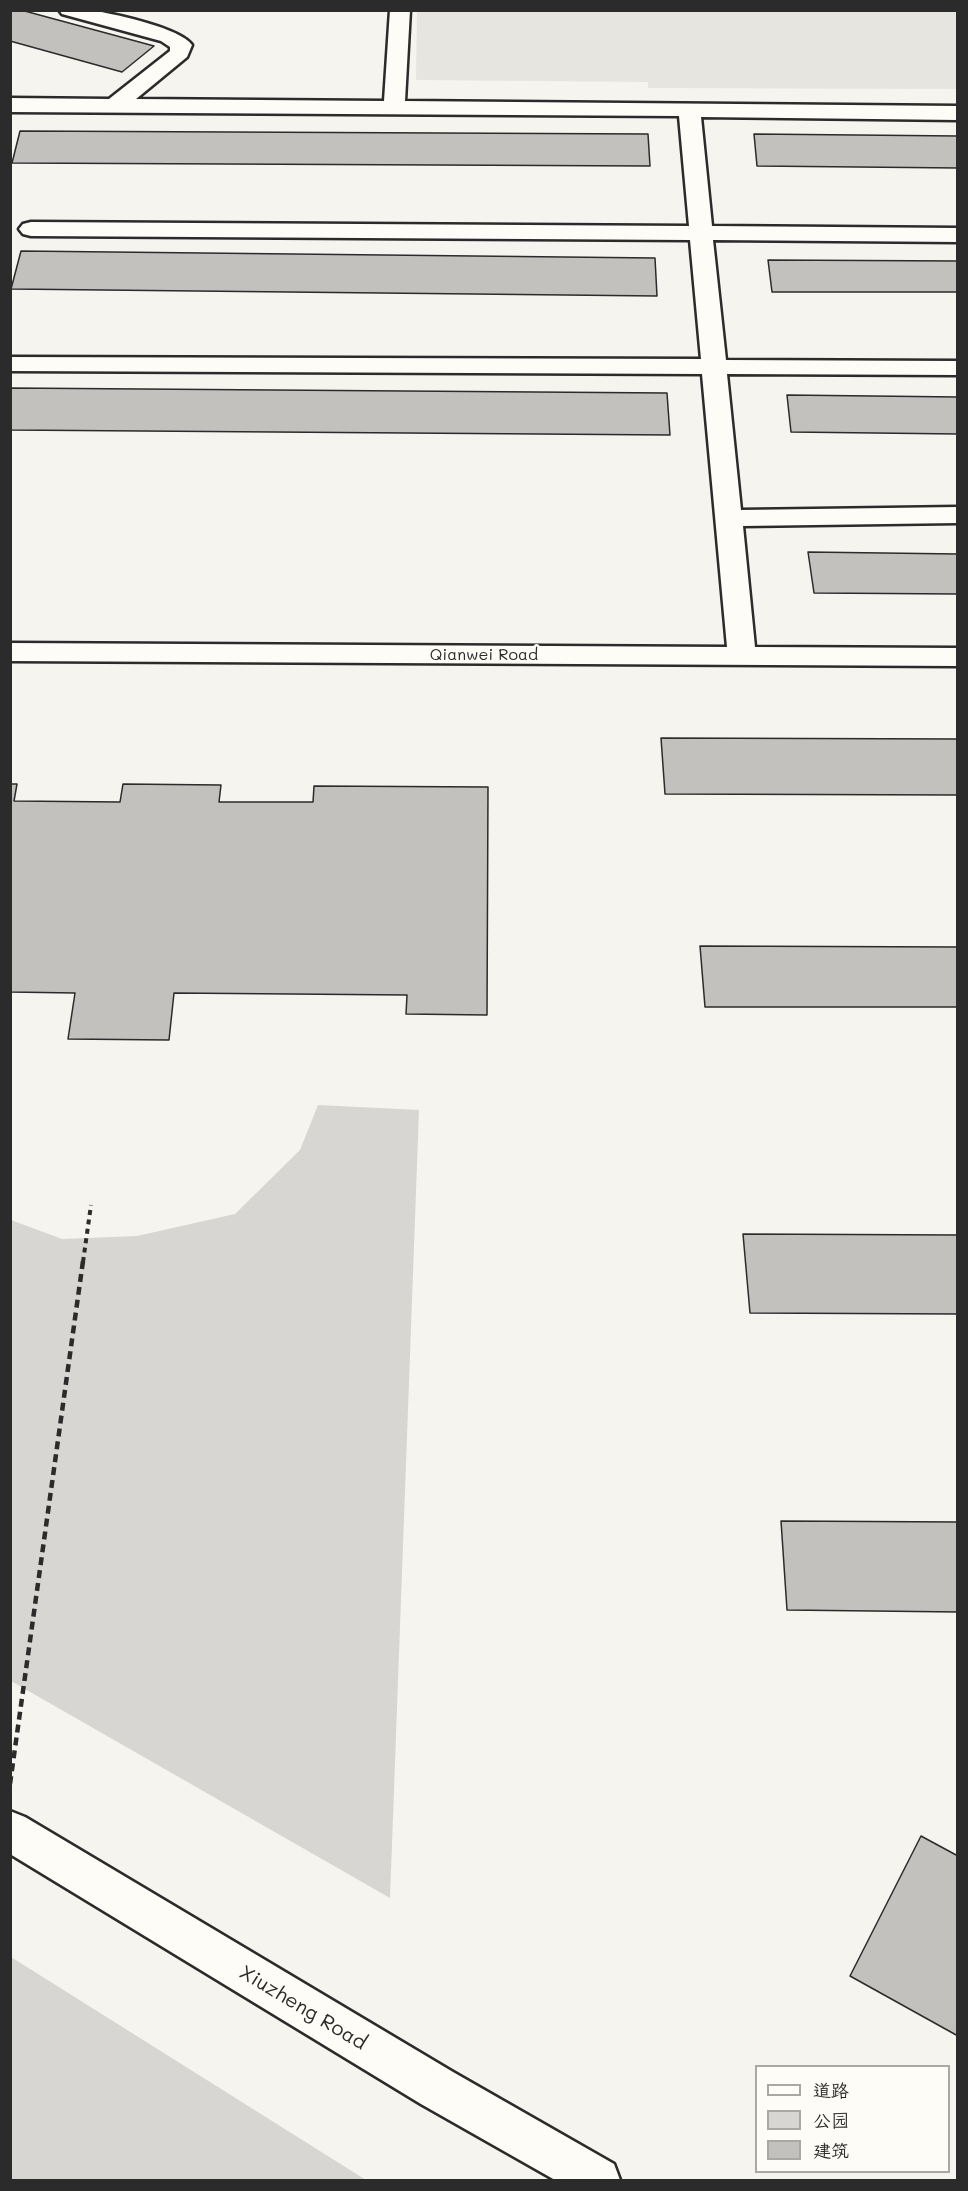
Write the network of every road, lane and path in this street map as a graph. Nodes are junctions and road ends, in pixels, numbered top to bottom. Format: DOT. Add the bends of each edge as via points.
graph roads {
  1 [pos="69,10"];
  2 [pos="400,10"];
  3 [pos="10,105"];
  4 [pos="113,106"];
  5 [pos="394,108"];
  6 [pos="689,110"];
  7 [pos="957,113"];
  8 [pos="31,229"];
  9 [pos="701,233"];
  10 [pos="957,235"];
  11 [pos="10,364"];
  12 [pos="714,367"];
  13 [pos="957,368"];
  14 [pos="957,516"];
  15 [pos="729,518"];
  16 [pos="10,652"];
  17 [pos="742,657"];
  18 [pos="957,657"];
  19 [pos="91,1205"];
  20 [pos="10,1784"];
  21 [pos="10,1831"];
  22 [pos="598,2181"];
  1 -- 4 [label="street" via="168,37 181,45 180,53"];
  2 -- 5 [label="street"];
  3 -- 4 [label="street"];
  4 -- 5 [label="street"];
  5 -- 6 [label="street"];
  6 -- 7 [label="street"];
  6 -- 9 [label="street"];
  8 -- 9 [label="street"];
  9 -- 10 [label="street"];
  9 -- 12 [label="street"];
  11 -- 12 [label="street"];
  12 -- 13 [label="street"];
  12 -- 15 [label="street"];
  14 -- 15 [label="street"];
  15 -- 17 [label="street"];
  16 -- 17 [label="street, Qianwei Road"];
  17 -- 18 [label="street, Qianwei Road"];
  19 -- 20 [label="path"];
  21 -- 22 [label="street, Xiuzheng Road"];
}
